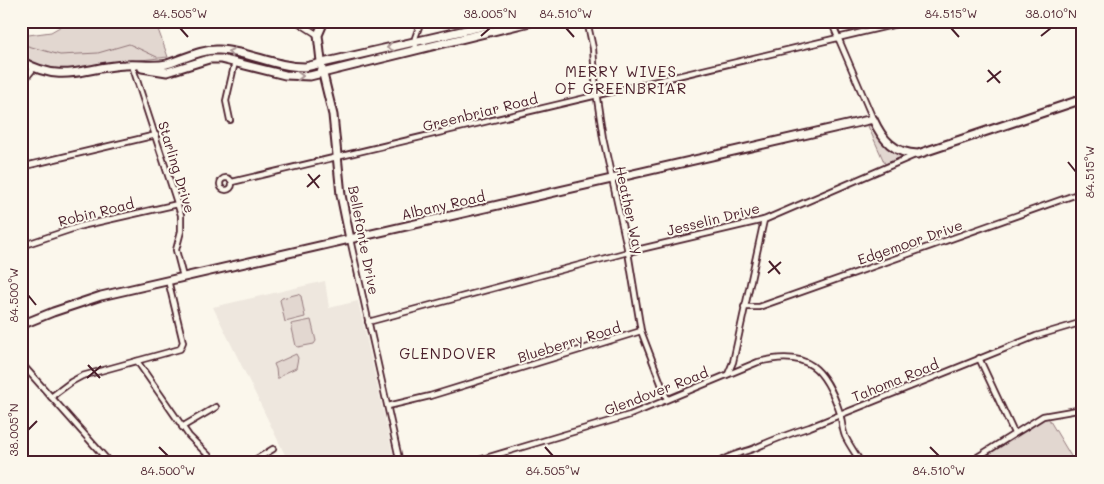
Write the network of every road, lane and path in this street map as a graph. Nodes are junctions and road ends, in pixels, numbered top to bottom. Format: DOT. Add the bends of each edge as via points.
graph roads {
  1 [pos="296,21"];
  2 [pos="324,21"];
  3 [pos="421,21"];
  4 [pos="505,21"];
  5 [pos="534,21"];
  6 [pos="587,21"];
  7 [pos="831,21"];
  8 [pos="909,21"];
  9 [pos="940,21"];
  10 [pos="946,21"];
  11 [pos="318,35"];
  12 [pos="838,38"];
  13 [pos="414,41"];
  14 [pos="416,50"];
  15 [pos="21,61"];
  16 [pos="235,62"];
  17 [pos="322,64"];
  18 [pos="132,65"];
  19 [pos="34,68"];
  20 [pos="323,74"];
  21 [pos="21,84"];
  22 [pos="597,95"];
  23 [pos="1083,99"];
  24 [pos="873,119"];
  25 [pos="230,120"];
  26 [pos="156,135"];
  27 [pos="918,154"];
  28 [pos="337,158"];
  29 [pos="21,167"];
  30 [pos="612,179"];
  31 [pos="232,182"];
  32 [pos="1083,192"];
  33 [pos="178,204"];
  34 [pos="764,220"];
  35 [pos="350,238"];
  36 [pos="21,246"];
  37 [pos="628,252"];
  38 [pos="183,277"];
  39 [pos="168,280"];
  40 [pos="744,307"];
  41 [pos="368,322"];
  42 [pos="1083,322"];
  43 [pos="21,325"];
  44 [pos="642,332"];
  45 [pos="979,358"];
  46 [pos="137,362"];
  47 [pos="21,363"];
  48 [pos="726,375"];
  49 [pos="51,397"];
  50 [pos="667,399"];
  51 [pos="388,406"];
  52 [pos="216,407"];
  53 [pos="1081,410"];
  54 [pos="840,415"];
  55 [pos="1083,416"];
  56 [pos="182,427"];
  57 [pos="1014,434"];
  58 [pos="273,450"];
  59 [pos="110,463"];
  60 [pos="216,463"];
  61 [pos="250,463"];
  62 [pos="400,463"];
  63 [pos="469,463"];
  64 [pos="718,463"];
  65 [pos="861,463"];
  66 [pos="968,463"];
  1 -- 11 [label="street"];
  2 -- 11 [label="street"];
  3 -- 13 [label="street"];
  4 -- 13 [label="street"];
  5 -- 14 [label="street"];
  6 -- 22 [label="street, Heather Way" via="594,54"];
  7 -- 12 [label="street"];
  8 -- 12 [label="street, Greenbriar Road"];
  9 -- 10 [label="street"];
  11 -- 17 [label="street, Bellefonte Drive"];
  12 -- 22 [label="street, Greenbriar Road"];
  12 -- 24 [label="street"];
  13 -- 14 [label="street"];
  13 -- 17 [label="street, one-way"];
  14 -- 20 [label="street"];
  15 -- 19 [label="street"];
  16 -- 18 [label="street" via="213,58 167,72"];
  16 -- 20 [label="street, one-way" via="291,76"];
  16 -- 25 [label="street" via="226,100"];
  17 -- 18 [label="street, one-way" via="290,66 212,50 165,64"];
  17 -- 20 [label="street, Bellefonte Drive"];
  18 -- 19 [label="street" via="70,74"];
  18 -- 26 [label="street, Starling Drive"];
  19 -- 21 [label="street"];
  20 -- 28 [label="street, Bellefonte Drive" via="333,115"];
  22 -- 28 [label="street, Greenbriar Road"];
  22 -- 30 [label="street, Heather Way"];
  23 -- 27 [label="street, Jesselin Drive"];
  24 -- 27 [label="street" via="889,144 904,152"];
  24 -- 30 [label="street, Albany Road"];
  26 -- 29 [label="street"];
  26 -- 33 [label="street, Starling Drive"];
  27 -- 34 [label="street, Jesselin Drive"];
  28 -- 31 [label="street, Greenbriar Road"];
  28 -- 35 [label="street, Bellefonte Drive"];
  30 -- 35 [label="street, Albany Road"];
  30 -- 37 [label="street, Heather Way"];
  32 -- 40 [label="street, Edgemoor Drive" via="768,304"];
  33 -- 36 [label="street, Robin Road" via="81,226"];
  33 -- 38 [label="street, Starling Drive" via="182,221 176,250"];
  34 -- 37 [label="street, Jesselin Drive"];
  34 -- 40 [label="street, Glendover Road"];
  35 -- 38 [label="street, Albany Road"];
  35 -- 41 [label="street, Bellefonte Drive"];
  37 -- 41 [label="street, Jesselin Drive"];
  37 -- 44 [label="street, Heather Way"];
  38 -- 39 [label="street, Albany Road"];
  39 -- 43 [label="street, Albany Road" via="90,299"];
  39 -- 46 [label="street" via="182,346 177,351"];
  40 -- 48 [label="street, Glendover Road" via="733,362"];
  41 -- 51 [label="street, Bellefonte Drive"];
  42 -- 45 [label="street, Tahoma Road"];
  44 -- 50 [label="street, Heather Way"];
  44 -- 51 [label="street, Blueberry Road"];
  45 -- 54 [label="street, Tahoma Road"];
  45 -- 57 [label="street"];
  46 -- 49 [label="street" via="82,376"];
  46 -- 56 [label="street"];
  47 -- 49 [label="street"];
  48 -- 50 [label="street, Glendover Road"];
  48 -- 54 [label="street" via="764,361 801,361 823,375"];
  49 -- 59 [label="street"];
  50 -- 63 [label="street, Glendover Road" via="607,422"];
  51 -- 62 [label="street, Bellefonte Drive"];
  52 -- 56 [label="street"];
  53 -- 55 [label="street"];
  53 -- 57 [label="street" via="1048,414"];
  54 -- 64 [label="street, Tahoma Road"];
  54 -- 65 [label="street" via="846,437"];
  56 -- 60 [label="street"];
  57 -- 66 [label="street"];
  58 -- 61 [label="street"];
}
